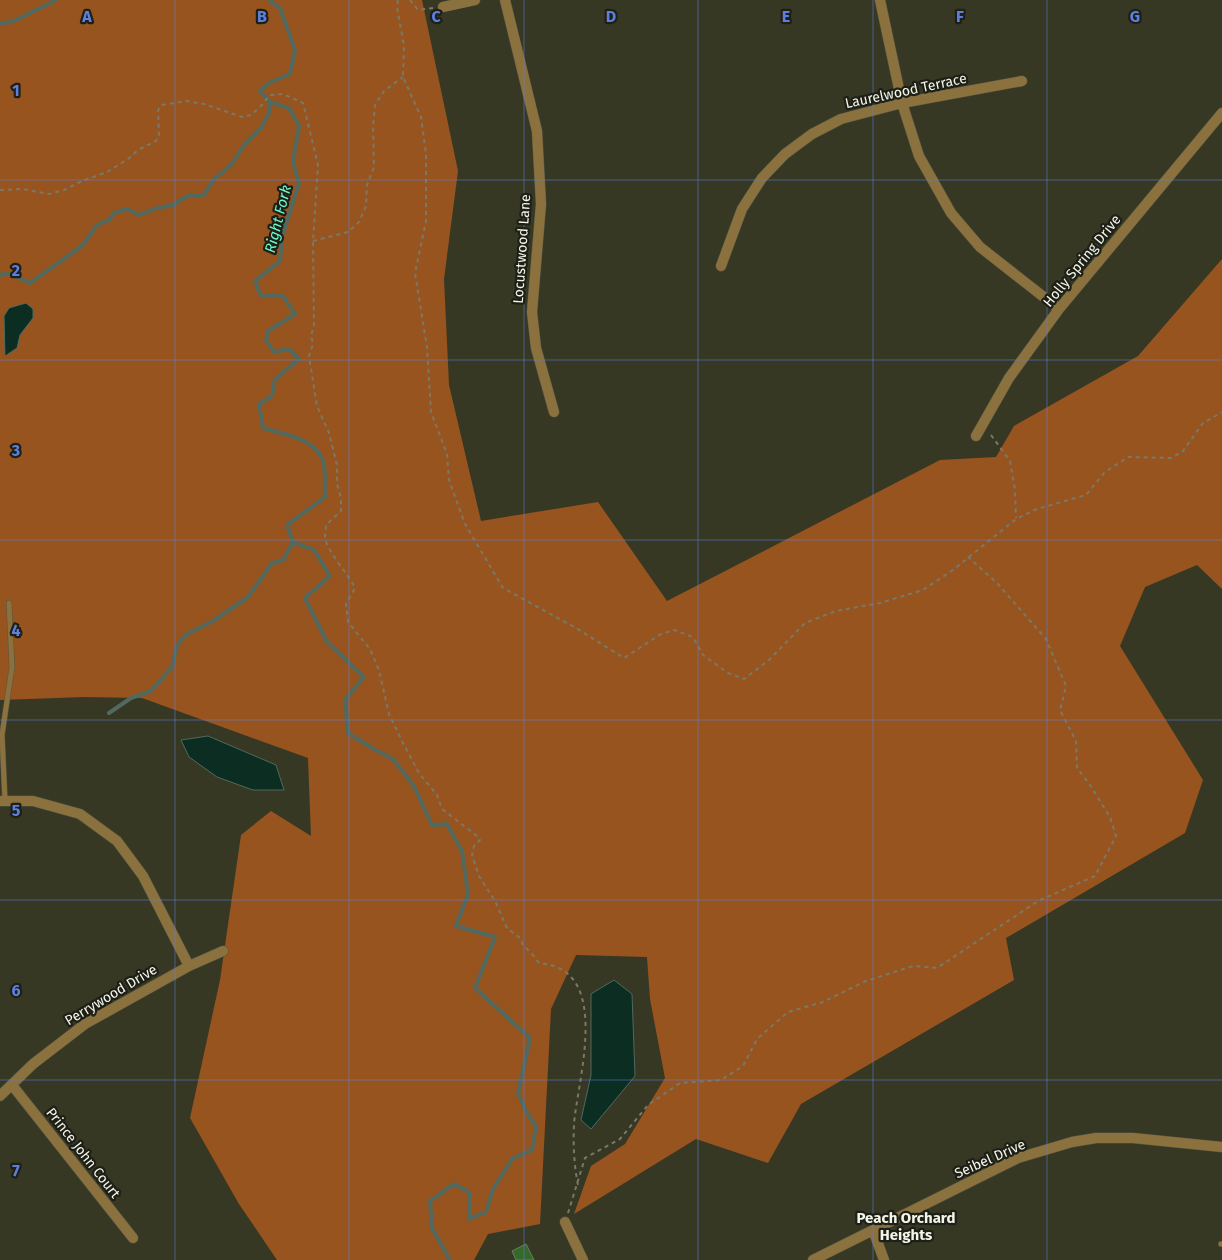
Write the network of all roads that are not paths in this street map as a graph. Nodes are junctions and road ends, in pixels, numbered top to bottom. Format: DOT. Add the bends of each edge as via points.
graph roads {
  1 [pos="475,0"];
  2 [pos="505,0"];
  3 [pos="880,0"];
  4 [pos="443,7"];
  5 [pos="1022,81"];
  6 [pos="902,103"];
  7 [pos="1222,113"];
  8 [pos="721,266"];
  9 [pos="1059,309"];
  10 [pos="554,412"];
  11 [pos="976,436"];
  12 [pos="9,603"];
  13 [pos="2,801"];
  14 [pos="223,951"];
  15 [pos="189,966"];
  16 [pos="12,1085"];
  17 [pos="0,1096"];
  18 [pos="1222,1147"];
  19 [pos="565,1222"];
  20 [pos="873,1230"];
  21 [pos="133,1238"];
  22 [pos="584,1260"];
  23 [pos="813,1260"];
  24 [pos="884,1260"];
  1 -- 4 [label="street"];
  2 -- 10 [label="street, Locustwood Lane" via="536,131 541,204 532,312 536,348"];
  3 -- 6 [label="street"];
  5 -- 6 [label="street, Laurelwood Terrace"];
  6 -- 8 [label="street, Laurelwood Terrace" via="841,119 812,134 785,154 762,178 742,209"];
  6 -- 9 [label="street" via="918,156 952,213 980,247"];
  7 -- 9 [label="street, Holly Spring Drive"];
  9 -- 11 [label="street, Holly Spring Drive" via="1009,378"];
  12 -- 13 [label="lane" via="12,667 2,735"];
  13 -- 15 [label="street" via="33,800 80,814 117,841 143,876"];
  14 -- 15 [label="street, Perrywood Drive"];
  15 -- 16 [label="street, Perrywood Drive" via="85,1024 33,1064"];
  16 -- 17 [label="street, Perrywood Drive"];
  16 -- 21 [label="street, Prince John Court"];
  18 -- 20 [label="street, Seibel Drive" via="1133,1138 1072,1142 1018,1158"];
  19 -- 22 [label="street"];
  20 -- 23 [label="street, Seibel Drive"];
  20 -- 24 [label="street"];
}
